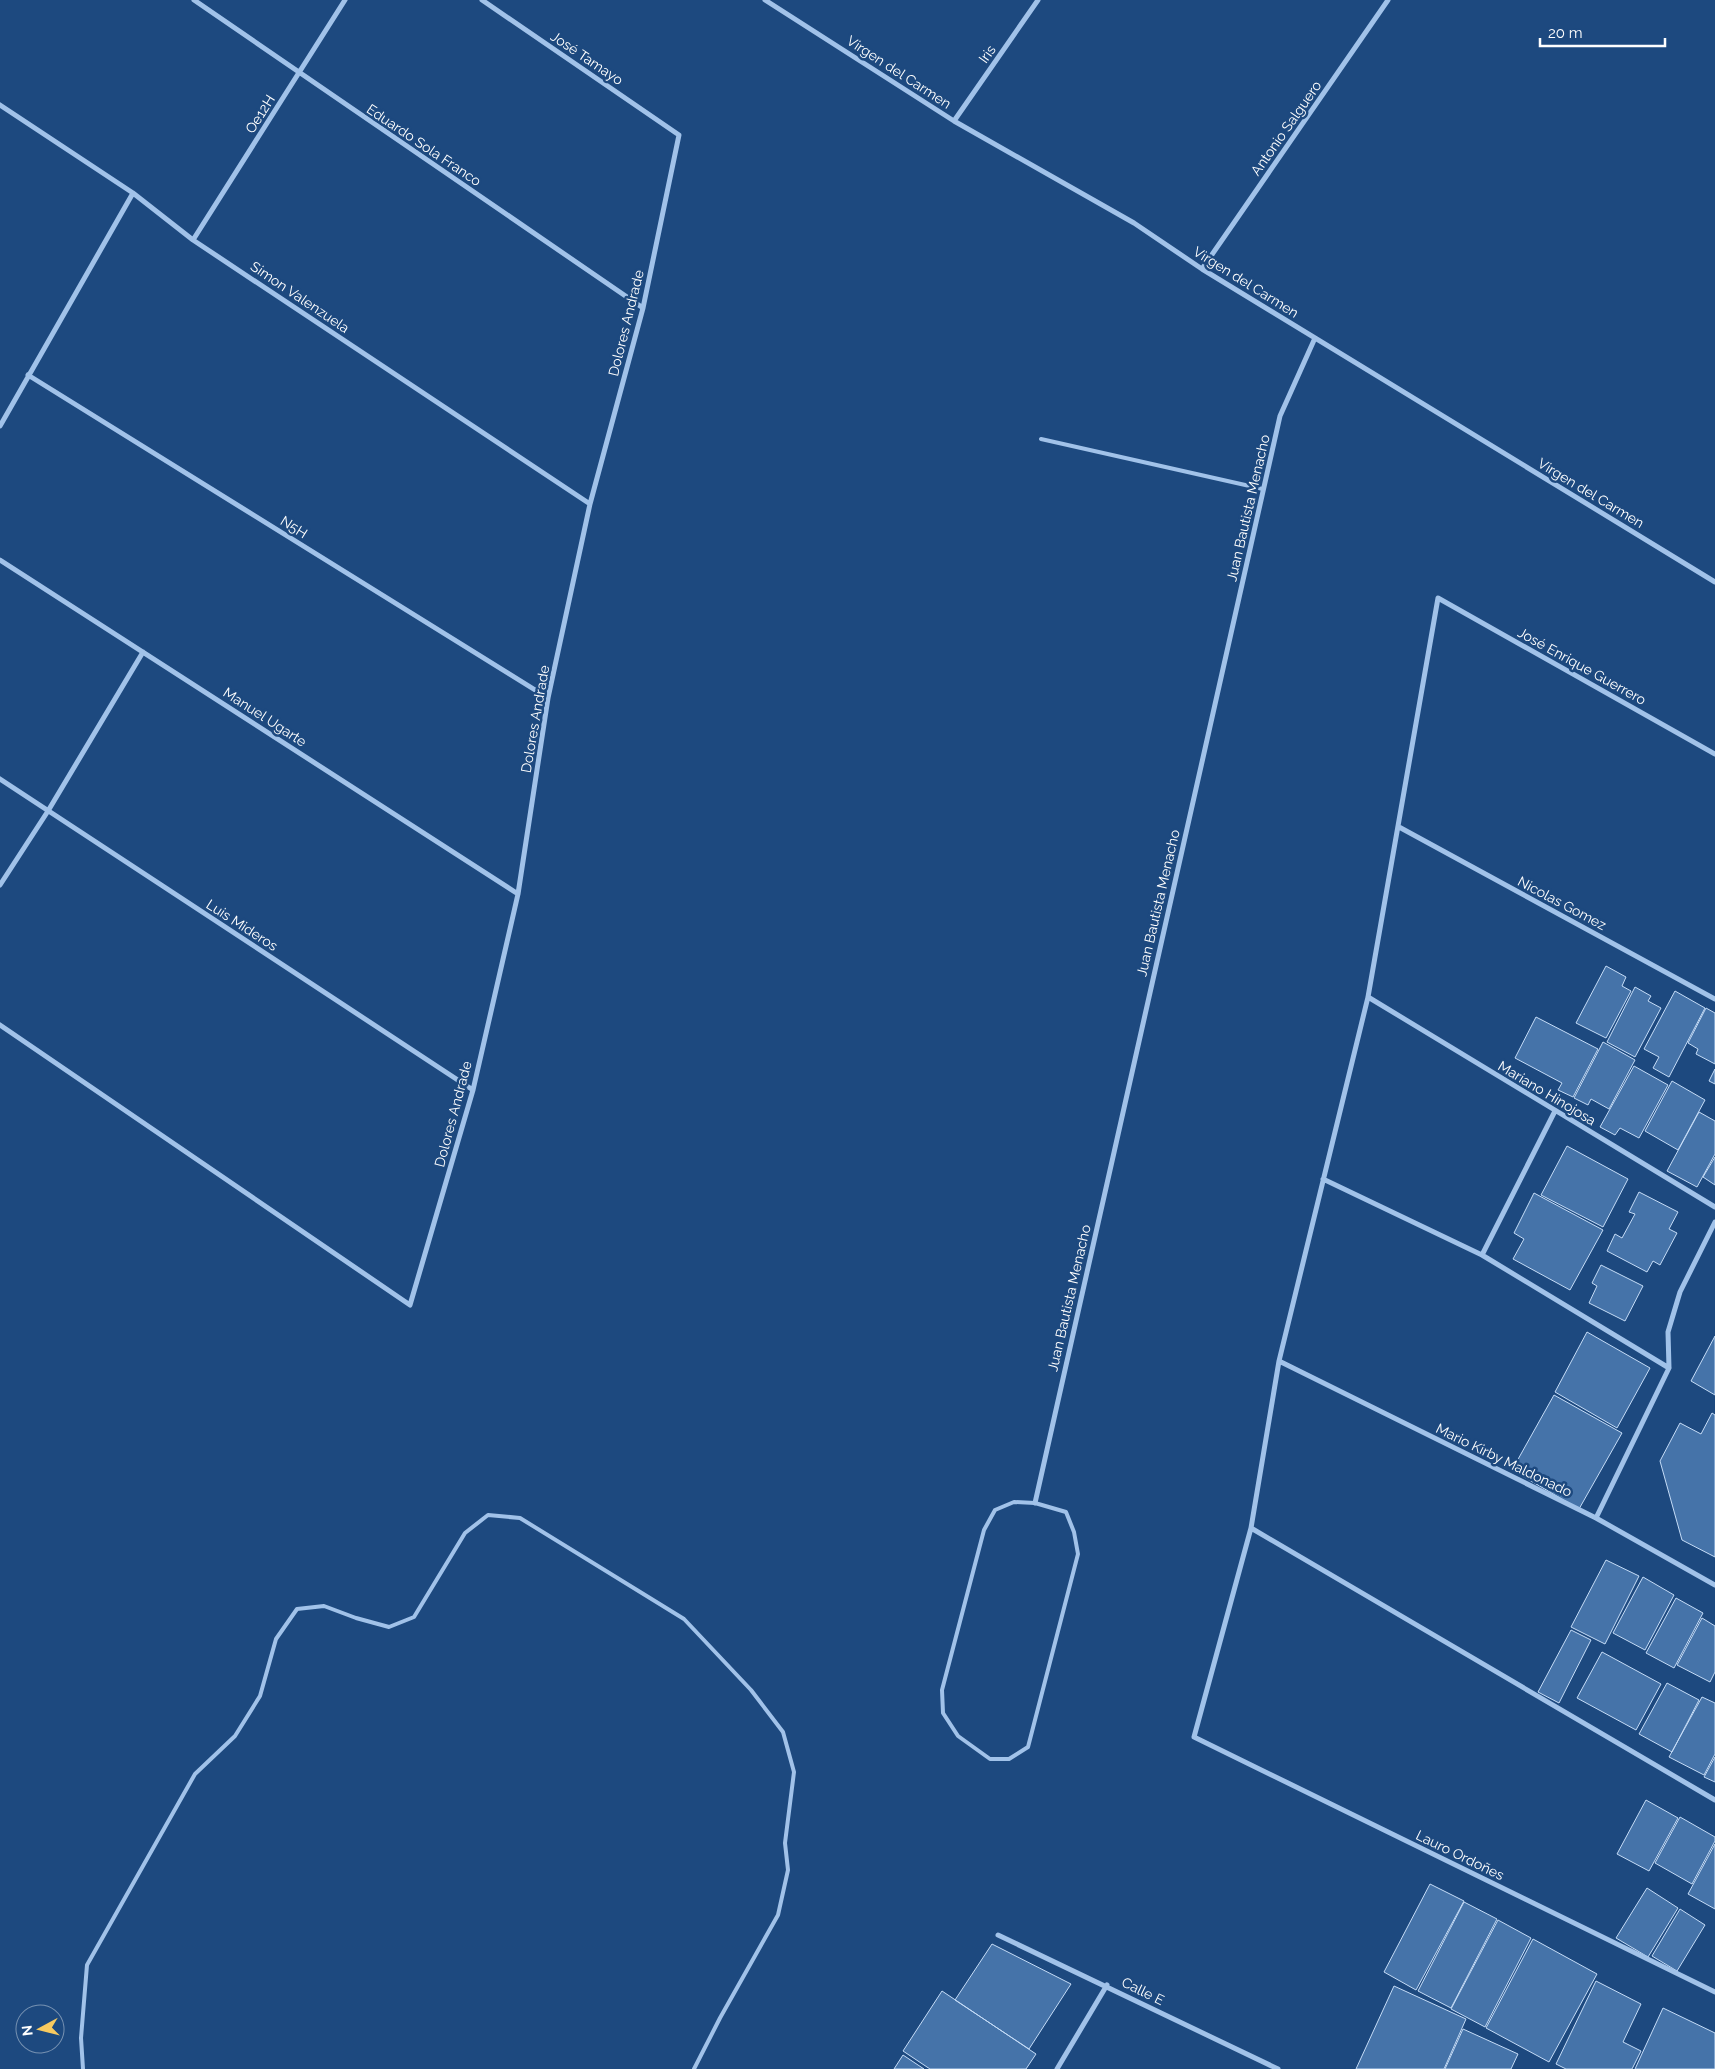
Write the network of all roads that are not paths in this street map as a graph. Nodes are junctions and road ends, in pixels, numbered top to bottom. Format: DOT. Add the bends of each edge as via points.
graph roads {
  1 [pos="194,0"];
  2 [pos="345,0"];
  3 [pos="482,0"];
  4 [pos="765,0"];
  5 [pos="1038,0"];
  6 [pos="1388,0"];
  7 [pos="298,74"];
  8 [pos="0,105"];
  9 [pos="954,121"];
  10 [pos="678,134"];
  11 [pos="133,193"];
  12 [pos="193,240"];
  13 [pos="1202,269"];
  14 [pos="643,308"];
  15 [pos="1316,338"];
  16 [pos="28,375"];
  17 [pos="0,426"];
  18 [pos="1041,439"];
  19 [pos="1263,489"];
  20 [pos="590,504"];
  21 [pos="0,560"];
  22 [pos="1715,582"];
  23 [pos="143,652"];
  24 [pos="548,698"];
  25 [pos="1715,754"];
  26 [pos="0,780"];
  27 [pos="48,811"];
  28 [pos="1399,827"];
  29 [pos="0,885"];
  30 [pos="518,894"];
  31 [pos="1368,997"];
  32 [pos="1715,998"];
  33 [pos="0,1025"];
  34 [pos="472,1090"];
  35 [pos="1556,1111"];
  36 [pos="1323,1179"];
  37 [pos="1715,1206"];
  38 [pos="1715,1222"];
  39 [pos="1482,1256"];
  40 [pos="1279,1361"];
  41 [pos="1669,1368"];
  42 [pos="1035,1503"];
  43 [pos="1596,1518"];
  44 [pos="1251,1528"];
  45 [pos="1715,1585"];
  46 [pos="1715,1800"];
  47 [pos="998,1935"];
  48 [pos="1107,1986"];
  49 [pos="1715,1992"];
  50 [pos="83,2069"];
  51 [pos="694,2069"];
  52 [pos="1057,2069"];
  53 [pos="1278,2069"];
  1 -- 7 [label="street, Eduardo Sola Franco"];
  2 -- 7 [label="street, Oe12H"];
  3 -- 10 [label="street, José Tamayo"];
  4 -- 9 [label="street, Virgen del Carmen"];
  5 -- 9 [label="street, Iris"];
  6 -- 13 [label="street, Antonio Salguero"];
  7 -- 12 [label="street, Oe12H"];
  7 -- 14 [label="street, Eduardo Sola Franco"];
  8 -- 11 [label="street, Simon Valenzuela"];
  9 -- 13 [label="street, Virgen del Carmen" via="1134,223"];
  10 -- 14 [label="street, Dolores Andrade"];
  11 -- 12 [label="street, Simon Valenzuela"];
  11 -- 16 [label="street"];
  12 -- 20 [label="street, Simon Valenzuela"];
  13 -- 15 [label="street, Virgen del Carmen"];
  14 -- 20 [label="street, Dolores Andrade"];
  15 -- 19 [label="street, Juan Bautista Menacho" via="1280,416"];
  15 -- 22 [label="street, Virgen del Carmen"];
  16 -- 17 [label="street"];
  16 -- 24 [label="street, N5H"];
  18 -- 19 [label="lane"];
  19 -- 42 [label="street, Juan Bautista Menacho"];
  20 -- 24 [label="street, Dolores Andrade"];
  21 -- 23 [label="street, Manuel Ugarte"];
  23 -- 27 [label="street"];
  23 -- 30 [label="street, Manuel Ugarte"];
  24 -- 30 [label="street, Dolores Andrade"];
  25 -- 28 [label="street, José Enrique Guerrero" via="1438,598"];
  26 -- 27 [label="street, Luis Mideros"];
  27 -- 29 [label="street"];
  27 -- 34 [label="street, Luis Mideros"];
  28 -- 31 [label="street"];
  28 -- 32 [label="street, Nicolas Gomez"];
  30 -- 34 [label="street, Dolores Andrade"];
  31 -- 35 [label="street, Mariano Hinojosa"];
  31 -- 36 [label="street"];
  33 -- 34 [label="street, Dolores Andrade" via="410,1305"];
  35 -- 37 [label="street, Mariano Hinojosa"];
  35 -- 39 [label="street"];
  36 -- 39 [label="street"];
  36 -- 40 [label="street"];
  38 -- 41 [label="street" via="1680,1292 1668,1332"];
  39 -- 41 [label="street"];
  40 -- 43 [label="street, Mario Kirby Maldonado"];
  40 -- 44 [label="street"];
  41 -- 43 [label="street"];
  42 -- 42 [label="lane" via="1066,1512 1078,1554 1028,1747 1009,1759 990,1760 958,1736 943,1713 942,1690 984,1530 995,1510 1014,1502"];
  43 -- 45 [label="street, Mario Kirby Maldonado"];
  44 -- 46 [label="street"];
  44 -- 49 [label="street, Lauro Ordoñes" via="1194,1737"];
  47 -- 48 [label="street, Calle E"];
  48 -- 52 [label="street"];
  48 -- 53 [label="street, Calle E"];
  50 -- 51 [label="lane" via="81,2038 87,1965 195,1774 235,1736 260,1696 276,1639 297,1608 324,1606 389,1627 414,1617 465,1533 488,1515 520,1518 684,1619 751,1690 783,1732 794,1772 785,1843 788,1870 778,1915"];
}
